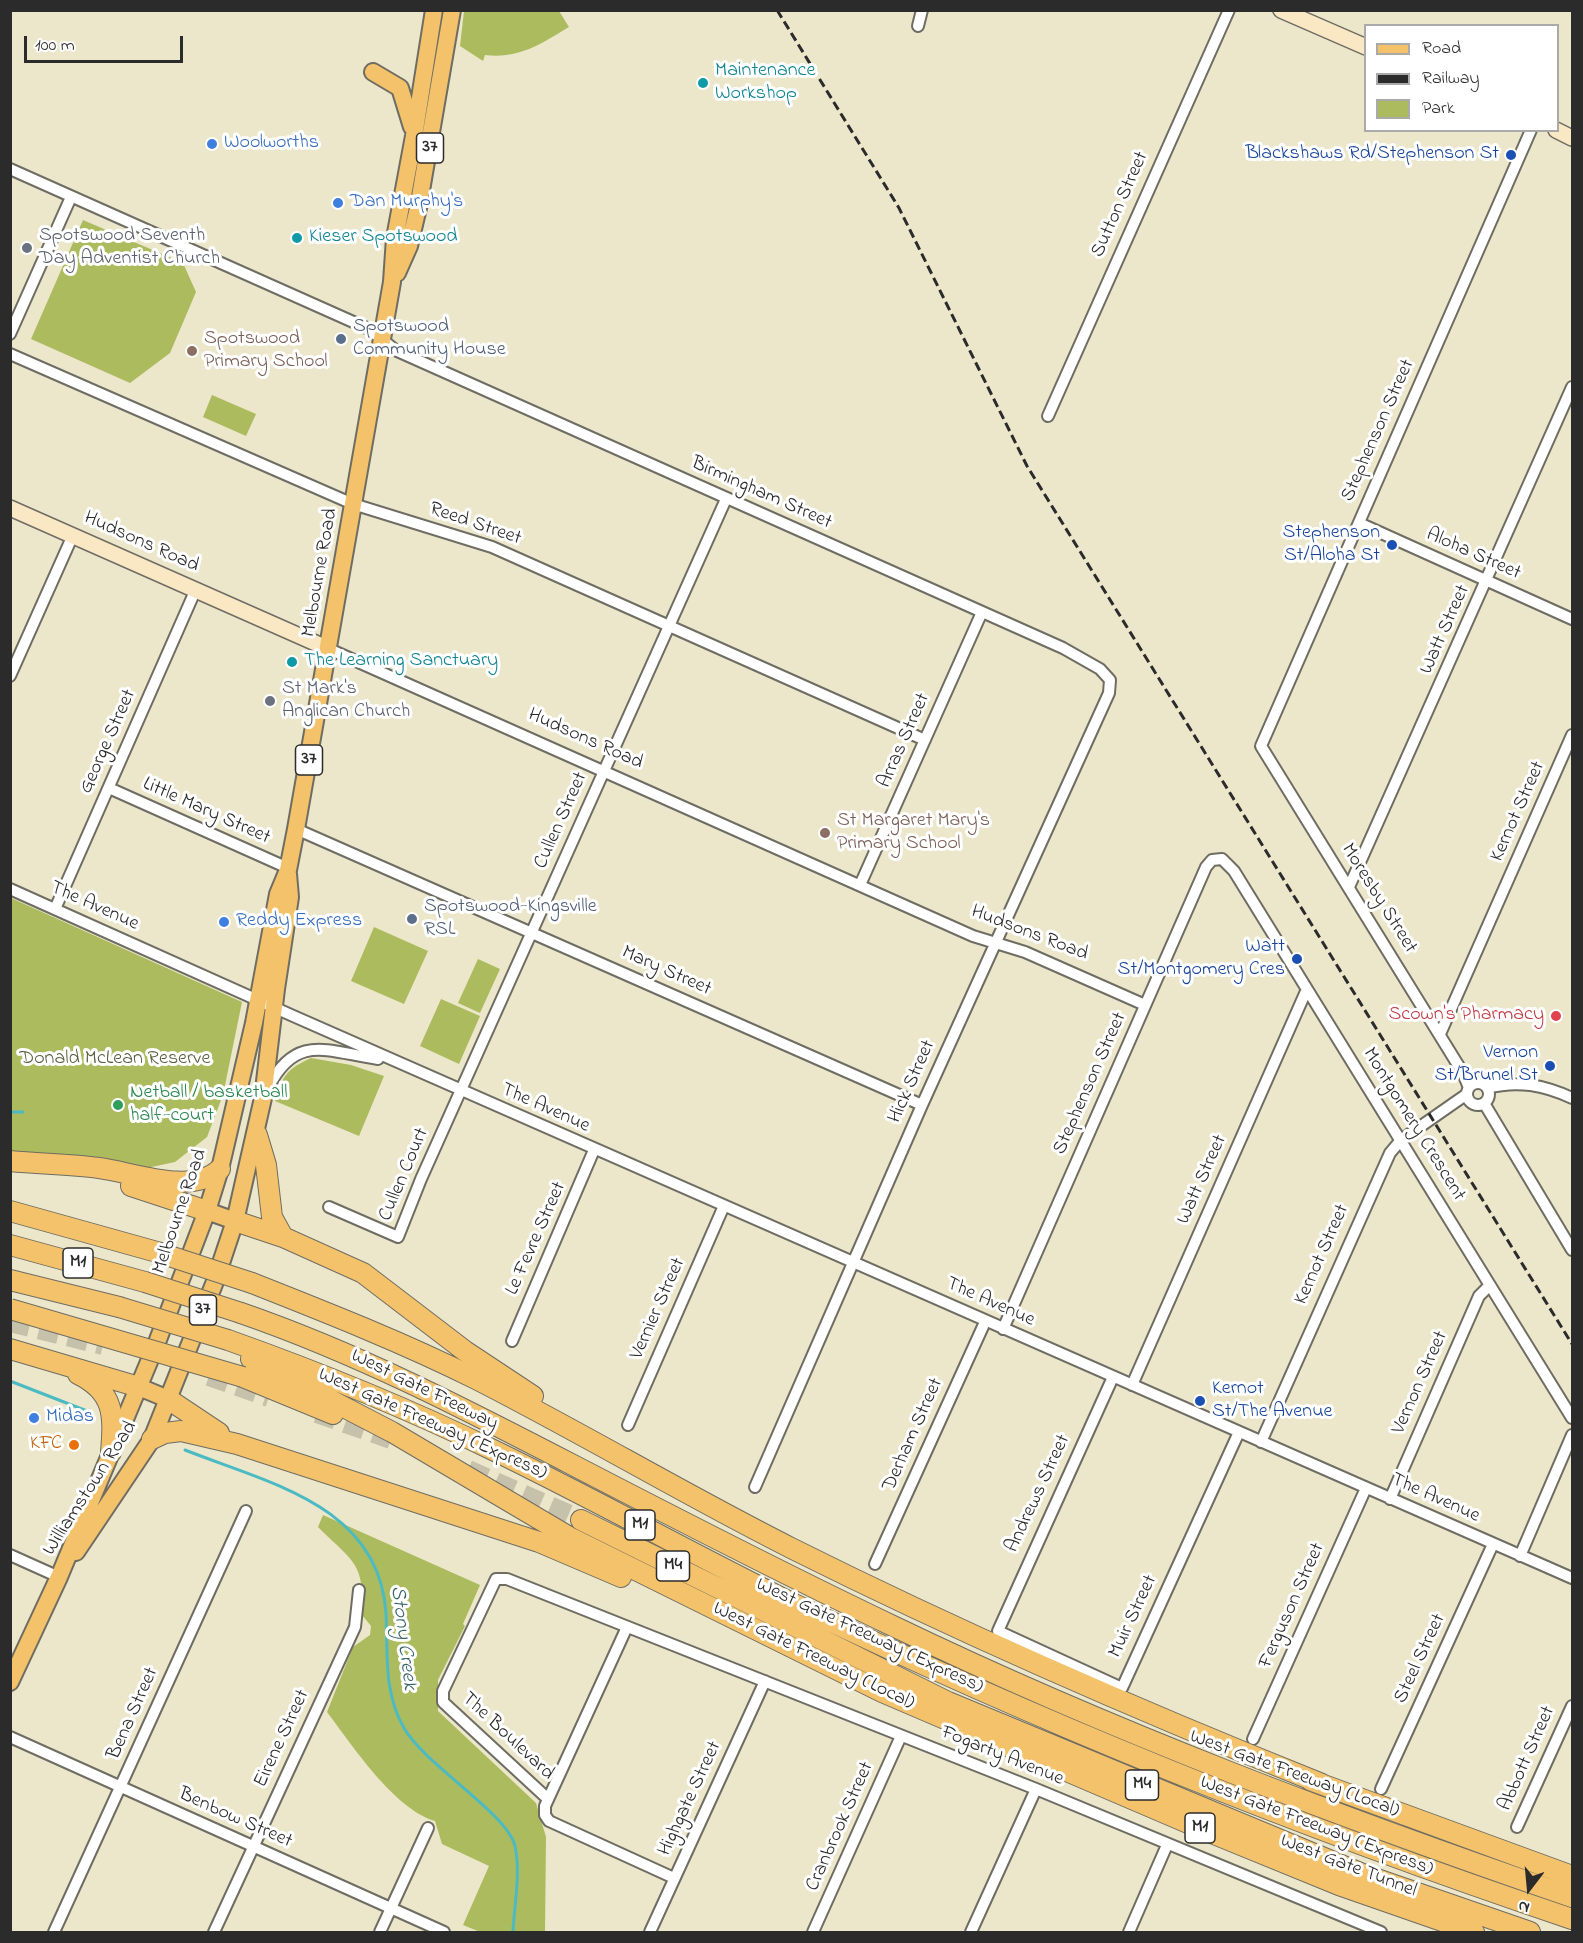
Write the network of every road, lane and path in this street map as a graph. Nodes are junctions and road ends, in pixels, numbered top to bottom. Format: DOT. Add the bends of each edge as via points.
graph roads {
  1 [pos="434,10"];
  2 [pos="452,10"];
  3 [pos="922,10"];
  4 [pos="1229,10"];
  5 [pos="1285,11"];
  6 [pos="918,26"];
  7 [pos="1364,47"];
  8 [pos="373,72"];
  9 [pos="1530,132"];
  10 [pos="414,136"];
  11 [pos="10,169"];
  12 [pos="71,197"];
  13 [pos="392,282"];
  14 [pos="10,334"];
  15 [pos="382,340"];
  16 [pos="10,354"];
  17 [pos="1572,387"];
  18 [pos="1048,416"];
  19 [pos="726,499"];
  20 [pos="353,504"];
  21 [pos="10,508"];
  22 [pos="1359,523"];
  23 [pos="73,535"];
  24 [pos="1488,581"];
  25 [pos="196,589"];
  26 [pos="982,612"];
  27 [pos="1572,619"];
  28 [pos="669,626"];
  29 [pos="329,649"];
  30 [pos="10,676"];
  31 [pos="1109,693"];
  32 [pos="1572,735"];
  33 [pos="925,740"];
  34 [pos="1261,746"];
  35 [pos="604,772"];
  36 [pos="109,788"];
  37 [pos="296,829"];
  38 [pos="1217,859"];
  39 [pos="288,869"];
  40 [pos="860,885"];
  41 [pos="1349,887"];
  42 [pos="10,889"];
  43 [pos="55,909"];
  44 [pos="532,932"];
  45 [pos="996,943"];
  46 [pos="1307,989"];
  47 [pos="257,999"];
  48 [pos="1145,1005"];
  49 [pos="274,1008"];
  50 [pos="1440,1034"];
  51 [pos="393,1062"];
  52 [pos="1572,1085"];
  53 [pos="460,1092"];
  54 [pos="1470,1092"];
  55 [pos="1486,1096"];
  56 [pos="1570,1097"];
  57 [pos="263,1098"];
  58 [pos="922,1106"];
  59 [pos="257,1135"];
  60 [pos="1401,1140"];
  61 [pos="594,1150"];
  62 [pos="10,1161"];
  63 [pos="47,1165"];
  64 [pos="220,1169"];
  65 [pos="329,1207"];
  66 [pos="723,1208"];
  67 [pos="10,1211"];
  68 [pos="207,1211"];
  69 [pos="235,1221"];
  70 [pos="284,1237"];
  71 [pos="10,1245"];
  72 [pos="1572,1251"];
  73 [pos="853,1262"];
  74 [pos="10,1280"];
  75 [pos="1491,1286"];
  76 [pos="10,1309"];
  77 [pos="986,1322"];
  78 [pos="1003,1329"];
  79 [pos="512,1341"];
  80 [pos="226,1342"];
  81 [pos="10,1348"];
  82 [pos="44,1358"];
  83 [pos="1113,1377"];
  84 [pos="1132,1385"];
  85 [pos="139,1387"];
  86 [pos="168,1399"];
  87 [pos="1572,1418"];
  88 [pos="628,1425"];
  89 [pos="1239,1432"];
  90 [pos="1572,1435"];
  91 [pos="152,1439"];
  92 [pos="1261,1442"];
  93 [pos="237,1443"];
  94 [pos="111,1452"];
  95 [pos="755,1488"];
  96 [pos="1366,1488"];
  97 [pos="499,1496"];
  98 [pos="1390,1499"];
  99 [pos="246,1511"];
  100 [pos="581,1520"];
  101 [pos="1493,1544"];
  102 [pos="790,1547"];
  103 [pos="10,1555"];
  104 [pos="1520,1556"];
  105 [pos="875,1564"];
  106 [pos="58,1577"];
  107 [pos="1572,1578"];
  108 [pos="507,1579"];
  109 [pos="359,1590"];
  110 [pos="999,1626"];
  111 [pos="627,1627"];
  112 [pos="807,1656"];
  113 [pos="765,1681"];
  114 [pos="10,1682"];
  115 [pos="1013,1682"];
  116 [pos="1572,1706"];
  117 [pos="901,1736"];
  118 [pos="10,1737"];
  119 [pos="1253,1739"];
  120 [pos="1322,1784"];
  121 [pos="120,1787"];
  122 [pos="1036,1789"];
  123 [pos="1381,1789"];
  124 [pos="548,1799"];
  125 [pos="1517,1827"];
  126 [pos="428,1828"];
  127 [pos="1167,1845"];
  128 [pos="253,1847"];
  129 [pos="1572,1876"];
  130 [pos="674,1878"];
  131 [pos="1572,1897"];
  132 [pos="391,1909"];
  133 [pos="1572,1919"];
  134 [pos="54,1932"];
  135 [pos="214,1932"];
  136 [pos="380,1932"];
  137 [pos="444,1932"];
  138 [pos="650,1932"];
  139 [pos="813,1932"];
  140 [pos="971,1932"];
  141 [pos="1129,1932"];
  142 [pos="1382,1932"];
  143 [pos="1474,1932"];
  144 [pos="1530,1932"];
  1 -- 10 [label="main road, Melbourne Road / 37"];
  2 -- 13 [label="main road, Melbourne Road / 37" via="418,208 409,246"];
  3 -- 6 [label="street"];
  4 -- 18 [label="street, Sutton Street"];
  5 -- 7 [label="street"];
  8 -- 10 [label="main road" via="400,88"];
  9 -- 22 [label="street, Stephenson Street"];
  10 -- 13 [label="main road, Melbourne Road / 37" via="394,238"];
  11 -- 12 [label="street, Birmingham Street"];
  12 -- 14 [label="street"];
  12 -- 15 [label="street, Birmingham Street" via="369,329"];
  13 -- 15 [label="main road, Melbourne Road / 37"];
  15 -- 19 [label="street, Birmingham Street" via="395,350"];
  15 -- 20 [label="main road, Melbourne Road / 37"];
  16 -- 20 [label="street, Reed Street"];
  17 -- 24 [label="street, Watt Street"];
  19 -- 26 [label="street, Birmingham Street"];
  19 -- 28 [label="street, Cullen Street"];
  20 -- 28 [label="street, Reed Street" via="492,547"];
  20 -- 29 [label="main road, Melbourne Road / 37"];
  21 -- 23 [label="street, Hudsons Road"];
  22 -- 24 [label="street, Aloha Street"];
  22 -- 34 [label="street, Stephenson Street"];
  23 -- 25 [label="street, Hudsons Road"];
  23 -- 30 [label="street"];
  24 -- 27 [label="street, Aloha Street"];
  24 -- 41 [label="street, Watt Street"];
  25 -- 29 [label="street, Hudsons Road"];
  25 -- 36 [label="street, George Street"];
  26 -- 31 [label="street, Birmingham Street" via="1085,659 1110,680"];
  26 -- 33 [label="street, Arras Street"];
  28 -- 33 [label="street, Reed Street"];
  28 -- 35 [label="street, Cullen Street"];
  29 -- 35 [label="street, Hudsons Road"];
  29 -- 37 [label="main road, Melbourne Road / 37"];
  31 -- 45 [label="street, Hick Street"];
  32 -- 50 [label="street, Kernot Street"];
  33 -- 40 [label="street, Arras Street"];
  34 -- 41 [label="street, Moresby Street"];
  35 -- 40 [label="street, Hudsons Road"];
  35 -- 44 [label="street, Cullen Street"];
  36 -- 39 [label="street, Little Mary Street"];
  36 -- 43 [label="street, George Street"];
  37 -- 39 [label="main road, Melbourne Road / 37"];
  37 -- 44 [label="street, Mary Street"];
  38 -- 46 [label="street, Montgomery Crescent" via="1229,864"];
  38 -- 48 [label="street, Stephenson Street" via="1206,867"];
  39 -- 47 [label="main road, Melbourne Road / 37" via="278,894"];
  39 -- 49 [label="main road, Melbourne Road / 37" via="290,897"];
  40 -- 45 [label="street, Hudsons Road"];
  41 -- 50 [label="street, Moresby Street"];
  42 -- 43 [label="street, The Avenue"];
  43 -- 47 [label="street, The Avenue"];
  44 -- 53 [label="street, Cullen Street"];
  44 -- 58 [label="street, Mary Street"];
  45 -- 48 [label="street, Hudsons Road"];
  45 -- 58 [label="street, Hick Street"];
  46 -- 60 [label="street, Montgomery Crescent"];
  46 -- 84 [label="street, Watt Street"];
  47 -- 49 [label="street, The Avenue"];
  47 -- 64 [label="main road, Melbourne Road / 37"];
  48 -- 78 [label="street, Stephenson Street"];
  49 -- 51 [label="street, The Avenue"];
  49 -- 57 [label="main road, Melbourne Road / 37"];
  50 -- 54 [label="street, Moresby Street"];
  51 -- 53 [label="street, The Avenue"];
  51 -- 57 [label="street, The Avenue" via="331,1049 307,1050 278,1068"];
  52 -- 56 [label="street"];
  53 -- 61 [label="street, The Avenue"];
  53 -- 65 [label="street, Cullen Court" via="398,1237"];
  54 -- 55 [label="street"];
  54 -- 55 [label="street" via="1482,1084"];
  54 -- 60 [label="street, Kernot Street"];
  55 -- 56 [label="street" via="1504,1084 1520,1084 1549,1088"];
  55 -- 72 [label="street"];
  57 -- 59 [label="main road, Melbourne Road / 37"];
  58 -- 73 [label="street, Hick Street"];
  59 -- 69 [label="main road, Melbourne Road / 37"];
  59 -- 70 [label="highway" via="266,1165 272,1216"];
  60 -- 75 [label="street, Montgomery Crescent"];
  60 -- 92 [label="street, Kernot Street" via="1382,1166"];
  61 -- 66 [label="street, The Avenue"];
  61 -- 79 [label="street, Le Fevre Street"];
  62 -- 63 [label="highway"];
  63 -- 64 [label="highway" via="100,1168 168,1181 206,1179"];
  63 -- 68 [label="highway" via="139,1188"];
  64 -- 68 [label="main road, Melbourne Road / 37"];
  66 -- 73 [label="street, The Avenue"];
  66 -- 88 [label="street, Vernier Street"];
  67 -- 102 [label="highway, M1, bridge" via="252,1283 379,1335 476,1379 692,1498"];
  68 -- 69 [label="main road"];
  68 -- 85 [label="main road, Melbourne Road / 37"];
  69 -- 70 [label="highway"];
  69 -- 86 [label="main road, Williamstown Road / 37"];
  70 -- 102 [label="highway" via="363,1273 514,1385"];
  71 -- 115 [label="highway, West Gate Freeway / M1, bridge" via="145,1282 307,1336 398,1377 812,1586"];
  73 -- 77 [label="street, The Avenue"];
  73 -- 95 [label="street, Hick Street"];
  74 -- 80 [label="highway, West Gate Freeway (Local) / M1, bridge" via="180,1324"];
  75 -- 87 [label="street, Montgomery Crescent"];
  75 -- 98 [label="street, Vernon Street" via="1479,1296"];
  76 -- 97 [label="highway, bridge" via="243,1377 334,1414"];
  77 -- 78 [label="street, The Avenue"];
  77 -- 105 [label="street, Derham Street"];
  78 -- 83 [label="street, The Avenue"];
  80 -- 97 [label="highway, West Gate Freeway (Local) / M1"];
  80 -- 133 [label="highway, West Gate Freeway (Express) / M1" via="324,1375 490,1448 788,1601 1080,1734 1356,1844"];
  81 -- 82 [label="highway"];
  82 -- 85 [label="highway"];
  82 -- 94 [label="highway" via="86,1378 105,1396 114,1418"];
  83 -- 84 [label="street, The Avenue"];
  83 -- 110 [label="street, Andrews Street"];
  84 -- 89 [label="street, The Avenue"];
  85 -- 86 [label="main road"];
  85 -- 94 [label="main road, Williamstown Road / 37"];
  86 -- 91 [label="main road, Williamstown Road / 37"];
  86 -- 93 [label="highway"];
  89 -- 92 [label="street, The Avenue"];
  89 -- 110 [label="street, Muir Street" via="1122,1688 998,1631"];
  90 -- 104 [label="street"];
  91 -- 93 [label="highway" via="181,1431"];
  91 -- 106 [label="main road, Williamstown Road / 37"];
  92 -- 96 [label="street, The Avenue"];
  93 -- 112 [label="highway" via="539,1542"];
  94 -- 106 [label="main road, Williamstown Road / 37"];
  96 -- 98 [label="street, The Avenue"];
  96 -- 119 [label="street, Ferguson Street"];
  97 -- 112 [label="highway, West Gate Freeway (Local) / M1" via="570,1538"];
  98 -- 101 [label="street, The Avenue"];
  99 -- 121 [label="street, Bena Street"];
  100 -- 144 [label="highway, West Gate Tunnel / M4" via="948,1702 1365,1875"];
  101 -- 104 [label="street, The Avenue"];
  101 -- 123 [label="street, Steel Street"];
  102 -- 120 [label="highway, M1" via="952,1628 1057,1675"];
  103 -- 106 [label="street"];
  104 -- 107 [label="street, The Avenue"];
  106 -- 114 [label="main road, Williamstown Road / 37"];
  108 -- 111 [label="street, Fogarty Avenue"];
  108 -- 124 [label="street, The Boulevard" via="492,1583 442,1696 446,1706"];
  109 -- 128 [label="street, Eirene Street" via="355,1627"];
  111 -- 113 [label="street, Fogarty Avenue"];
  111 -- 124 [label="street"];
  112 -- 143 [label="highway, West Gate Freeway (Local) / M1" via="1209,1832 1340,1885"];
  113 -- 117 [label="street, Fogarty Avenue"];
  113 -- 130 [label="street, Highgate Street"];
  115 -- 120 [label="highway, West Gate Freeway (Local) / M1" via="1091,1702"];
  115 -- 131 [label="highway, West Gate Freeway (Express) / M1" via="1152,1742"];
  116 -- 125 [label="street, Abbott Street"];
  117 -- 122 [label="street, Fogarty Avenue"];
  117 -- 139 [label="street, Cranbrook Street"];
  118 -- 121 [label="street, Benbow Street"];
  120 -- 129 [label="highway, West Gate Freeway (Local) / M1"];
  121 -- 128 [label="street, Benbow Street"];
  121 -- 134 [label="street, Bena Street"];
  122 -- 127 [label="street, Fogarty Avenue"];
  122 -- 140 [label="street"];
  124 -- 130 [label="street" via="544,1810 549,1821"];
  126 -- 132 [label="street"];
  127 -- 141 [label="street"];
  127 -- 142 [label="street, Fogarty Avenue"];
  128 -- 132 [label="street, Benbow Street"];
  128 -- 135 [label="street, Eirene Street"];
  130 -- 138 [label="street, Highgate Street"];
  132 -- 136 [label="street"];
  132 -- 137 [label="street, Benbow Street"];
}
